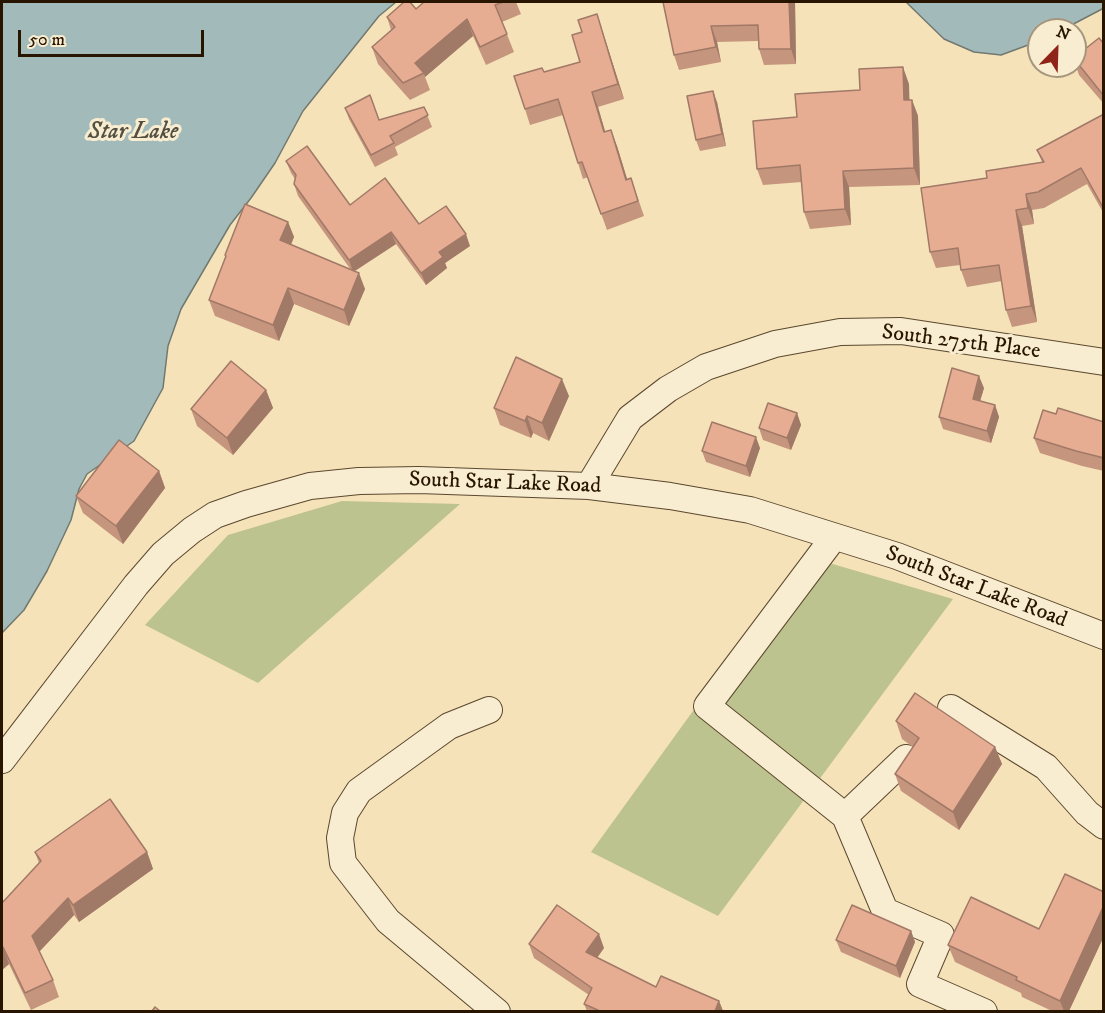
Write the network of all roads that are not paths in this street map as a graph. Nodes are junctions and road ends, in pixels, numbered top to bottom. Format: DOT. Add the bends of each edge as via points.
graph roads {
  1 [pos="1104,362"];
  2 [pos="589,486"];
  3 [pos="834,537"];
  4 [pos="1104,636"];
  5 [pos="951,708"];
  6 [pos="489,710"];
  7 [pos="906,758"];
  8 [pos="2,760"];
  9 [pos="845,816"];
  10 [pos="1104,826"];
  11 [pos="497,1011"];
  12 [pos="984,1011"];
  1 -- 2 [label="street, South 275th Place" via="901,331 840,332 775,344 706,368 668,389 630,418"];
  2 -- 3 [label="street, South Star Lake Road" via="750,510"];
  2 -- 8 [label="street, South Star Lake Road" via="359,481 310,486 215,515 164,554 136,585"];
  3 -- 4 [label="street, South Star Lake Road" via="897,556"];
  3 -- 9 [label="street" via="707,706"];
  5 -- 10 [label="street" via="1046,767 1087,813"];
  6 -- 11 [label="street" via="449,726 360,791 351,801 341,826 340,851 343,863 388,921"];
  7 -- 9 [label="street"];
  9 -- 12 [label="street" via="885,911 941,935 920,984"];
}
